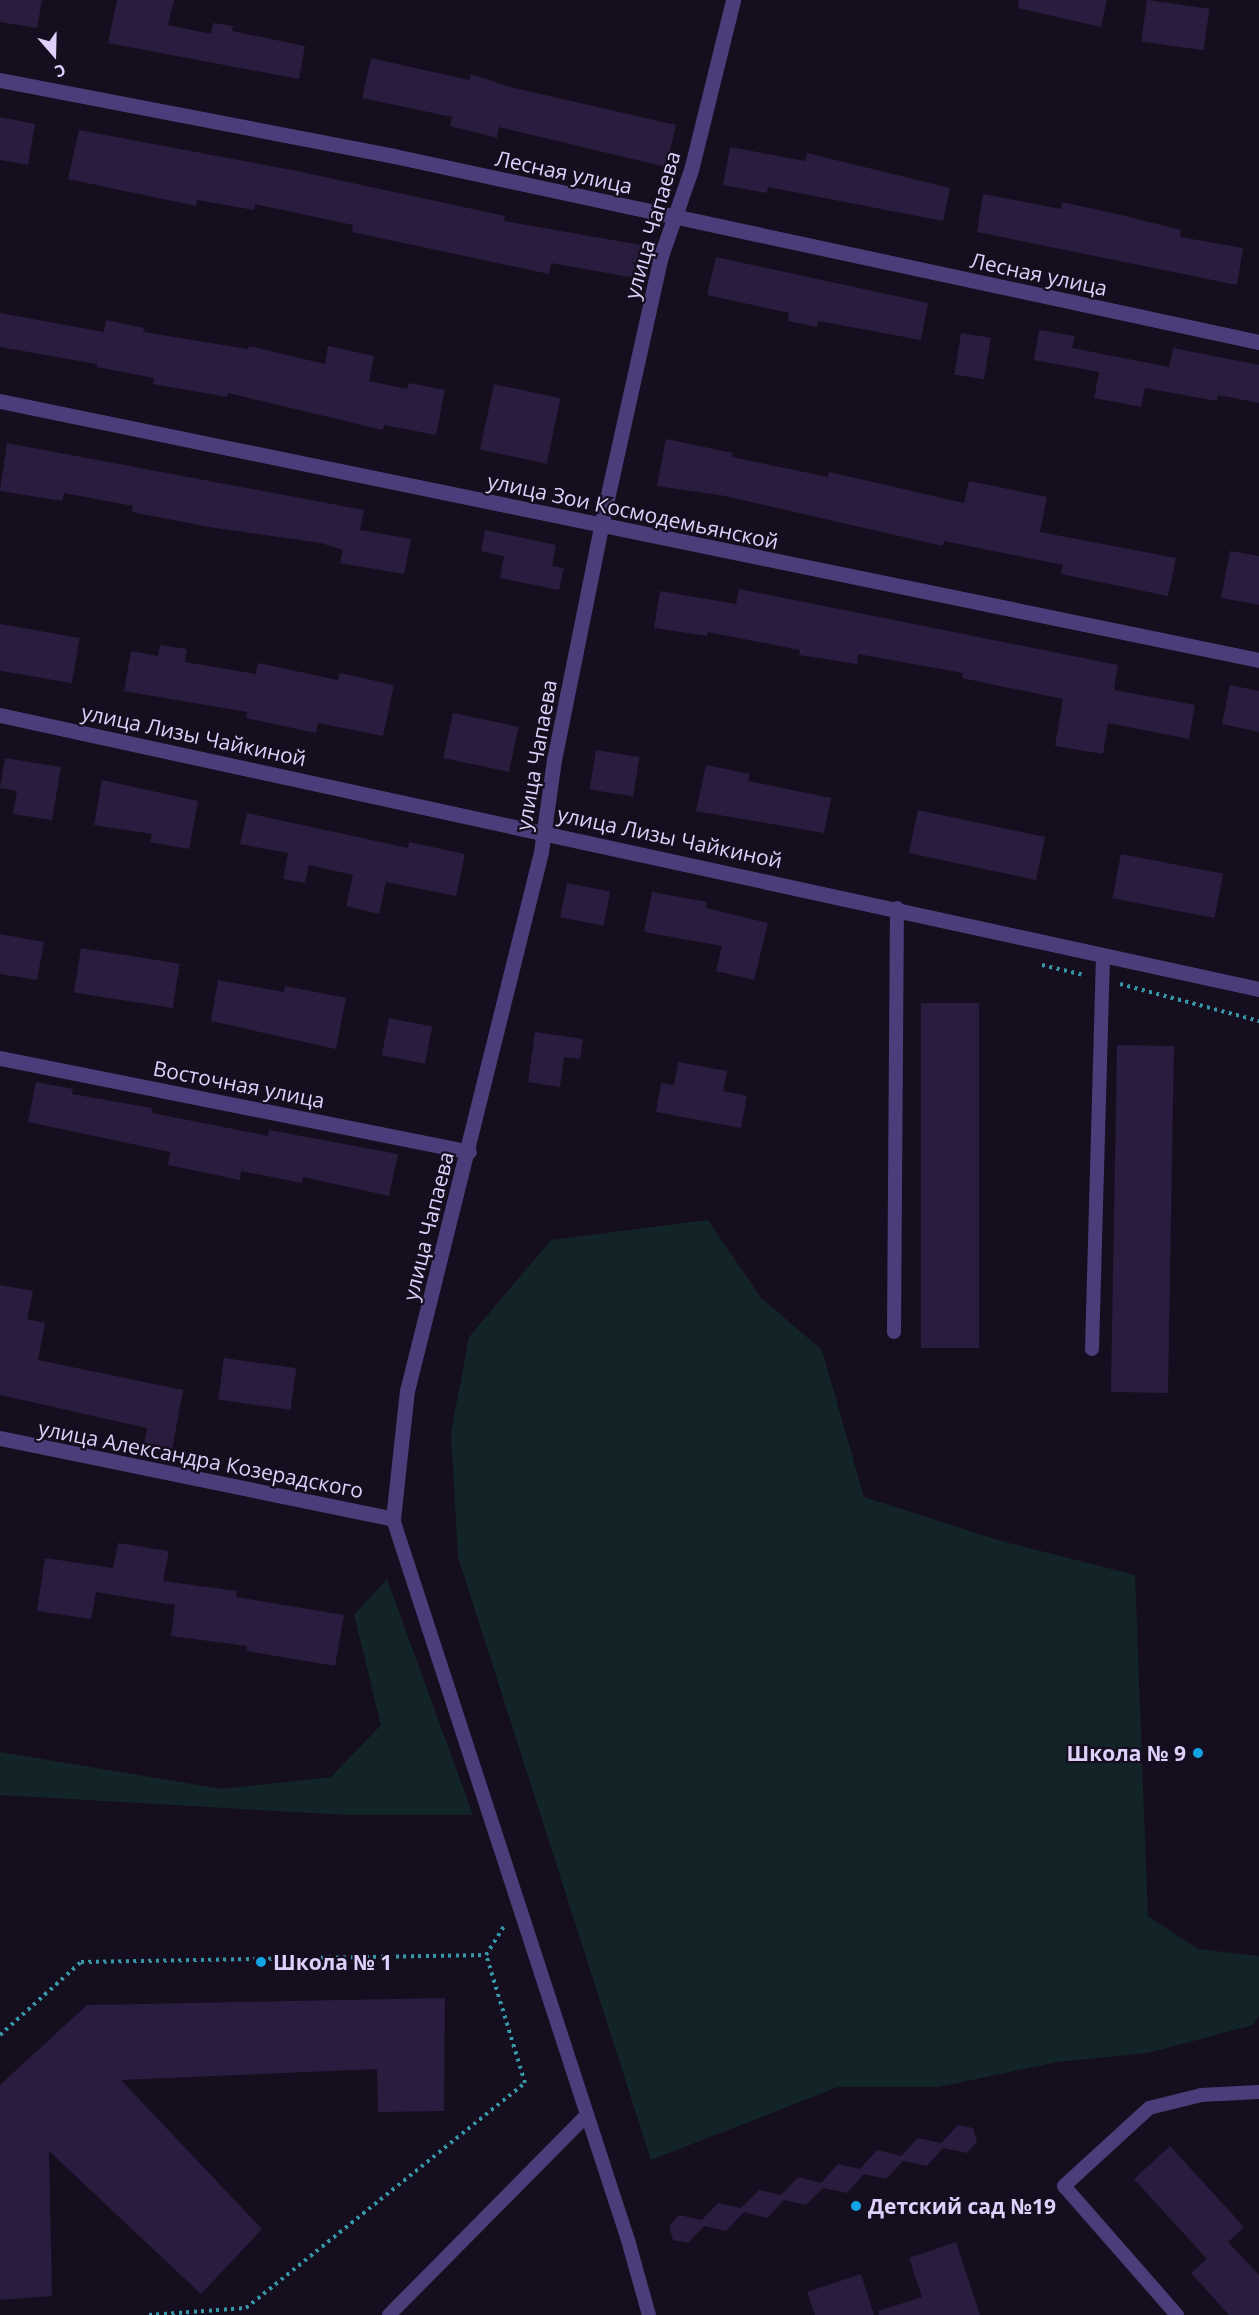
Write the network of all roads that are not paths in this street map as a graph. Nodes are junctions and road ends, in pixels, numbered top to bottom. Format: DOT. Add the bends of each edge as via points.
graph roads {
  1 [pos="733,0"];
  2 [pos="0,80"];
  3 [pos="676,218"];
  4 [pos="1259,342"];
  5 [pos="0,401"];
  6 [pos="601,526"];
  7 [pos="1259,660"];
  8 [pos="0,714"];
  9 [pos="546,831"];
  10 [pos="897,908"];
  11 [pos="1103,956"];
  12 [pos="1259,989"];
  13 [pos="0,1058"];
  14 [pos="469,1152"];
  15 [pos="894,1332"];
  16 [pos="1092,1349"];
  17 [pos="0,1438"];
  18 [pos="393,1519"];
  19 [pos="1259,2092"];
  20 [pos="587,2115"];
  21 [pos="389,2315"];
  22 [pos="649,2315"];
  23 [pos="1177,2315"];
  1 -- 3 [label="street, улица Чапаева"];
  2 -- 3 [label="street, Лесная улица" via="341,145"];
  3 -- 4 [label="street, Лесная улица"];
  3 -- 6 [label="street, улица Чапаева" via="661,256"];
  5 -- 6 [label="street, улица Зои Космодемьянской"];
  6 -- 7 [label="street, улица Зои Космодемьянской"];
  6 -- 9 [label="street, улица Чапаева" via="554,760"];
  8 -- 9 [label="street, улица Лизы Чайкиной"];
  9 -- 10 [label="street, улица Лизы Чайкиной"];
  9 -- 14 [label="street, улица Чапаева"];
  10 -- 11 [label="street, улица Лизы Чайкиной"];
  10 -- 15 [label="lane"];
  11 -- 12 [label="street, улица Лизы Чайкиной"];
  11 -- 16 [label="lane"];
  13 -- 14 [label="street, Восточная улица"];
  14 -- 18 [label="street, улица Чапаева" via="407,1391"];
  17 -- 18 [label="street, улица Александра Козерадского"];
  18 -- 20 [label="lane"];
  19 -- 23 [label="lane" via="1200,2095 1149,2108 1064,2186"];
  20 -- 21 [label="lane"];
  20 -- 22 [label="lane"];
}
